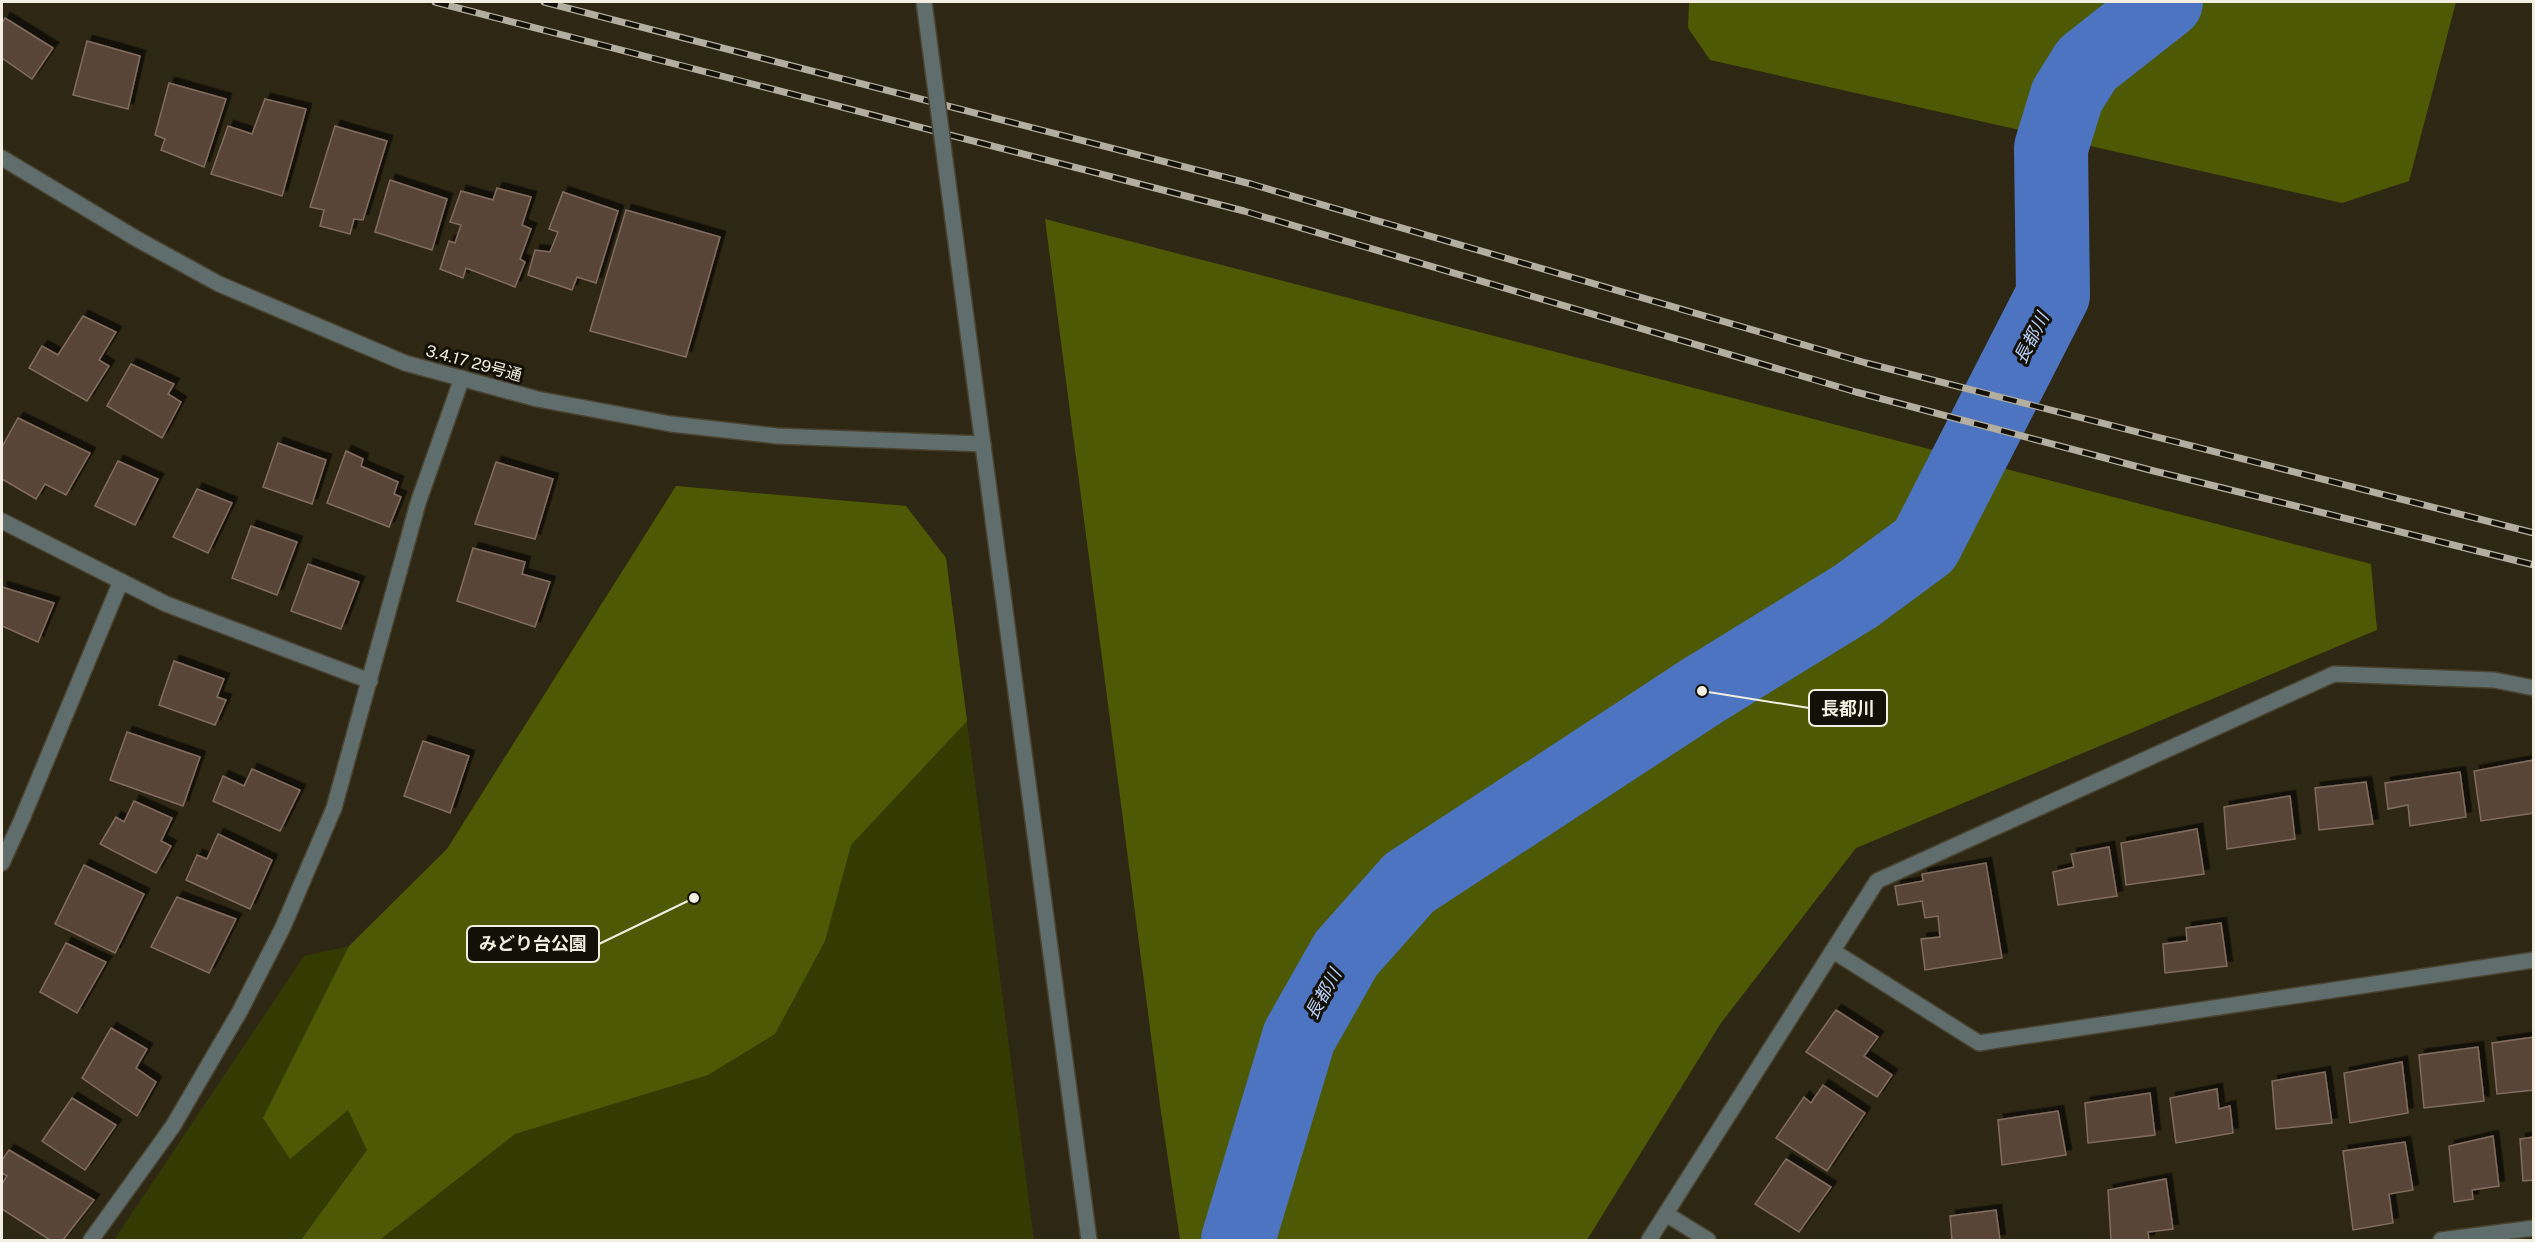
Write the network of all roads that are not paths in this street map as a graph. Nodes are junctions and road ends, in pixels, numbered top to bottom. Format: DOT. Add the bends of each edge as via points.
graph roads {
  1 [pos="924,2"];
  2 [pos="2,158"];
  3 [pos="462,378"];
  4 [pos="983,444"];
  5 [pos="2,521"];
  6 [pos="121,580"];
  7 [pos="370,681"];
  8 [pos="2534,688"];
  9 [pos="2,863"];
  10 [pos="1833,951"];
  11 [pos="2534,960"];
  12 [pos="1666,1214"];
  13 [pos="2534,1228"];
  14 [pos="91,1240"];
  15 [pos="1089,1240"];
  16 [pos="1649,1240"];
  17 [pos="1708,1240"];
  18 [pos="2441,1240"];
  1 -- 4 [label="street, bridge"];
  2 -- 3 [label="street, 3.4.17 29号通" via="219,284 405,363"];
  3 -- 4 [label="street, 3.4.17 29号通" via="537,399 671,424 777,436"];
  3 -- 7 [label="street" via="418,503"];
  4 -- 15 [label="street"];
  5 -- 6 [label="street"];
  6 -- 7 [label="street" via="166,604"];
  6 -- 9 [label="street"];
  7 -- 14 [label="street" via="334,808 283,927 240,1011 173,1126"];
  8 -- 10 [label="street" via="2494,680 2334,674 1877,881"];
  10 -- 11 [label="street" via="1979,1043"];
  10 -- 12 [label="street"];
  12 -- 16 [label="street"];
  12 -- 17 [label="street"];
  13 -- 18 [label="street"];
}
